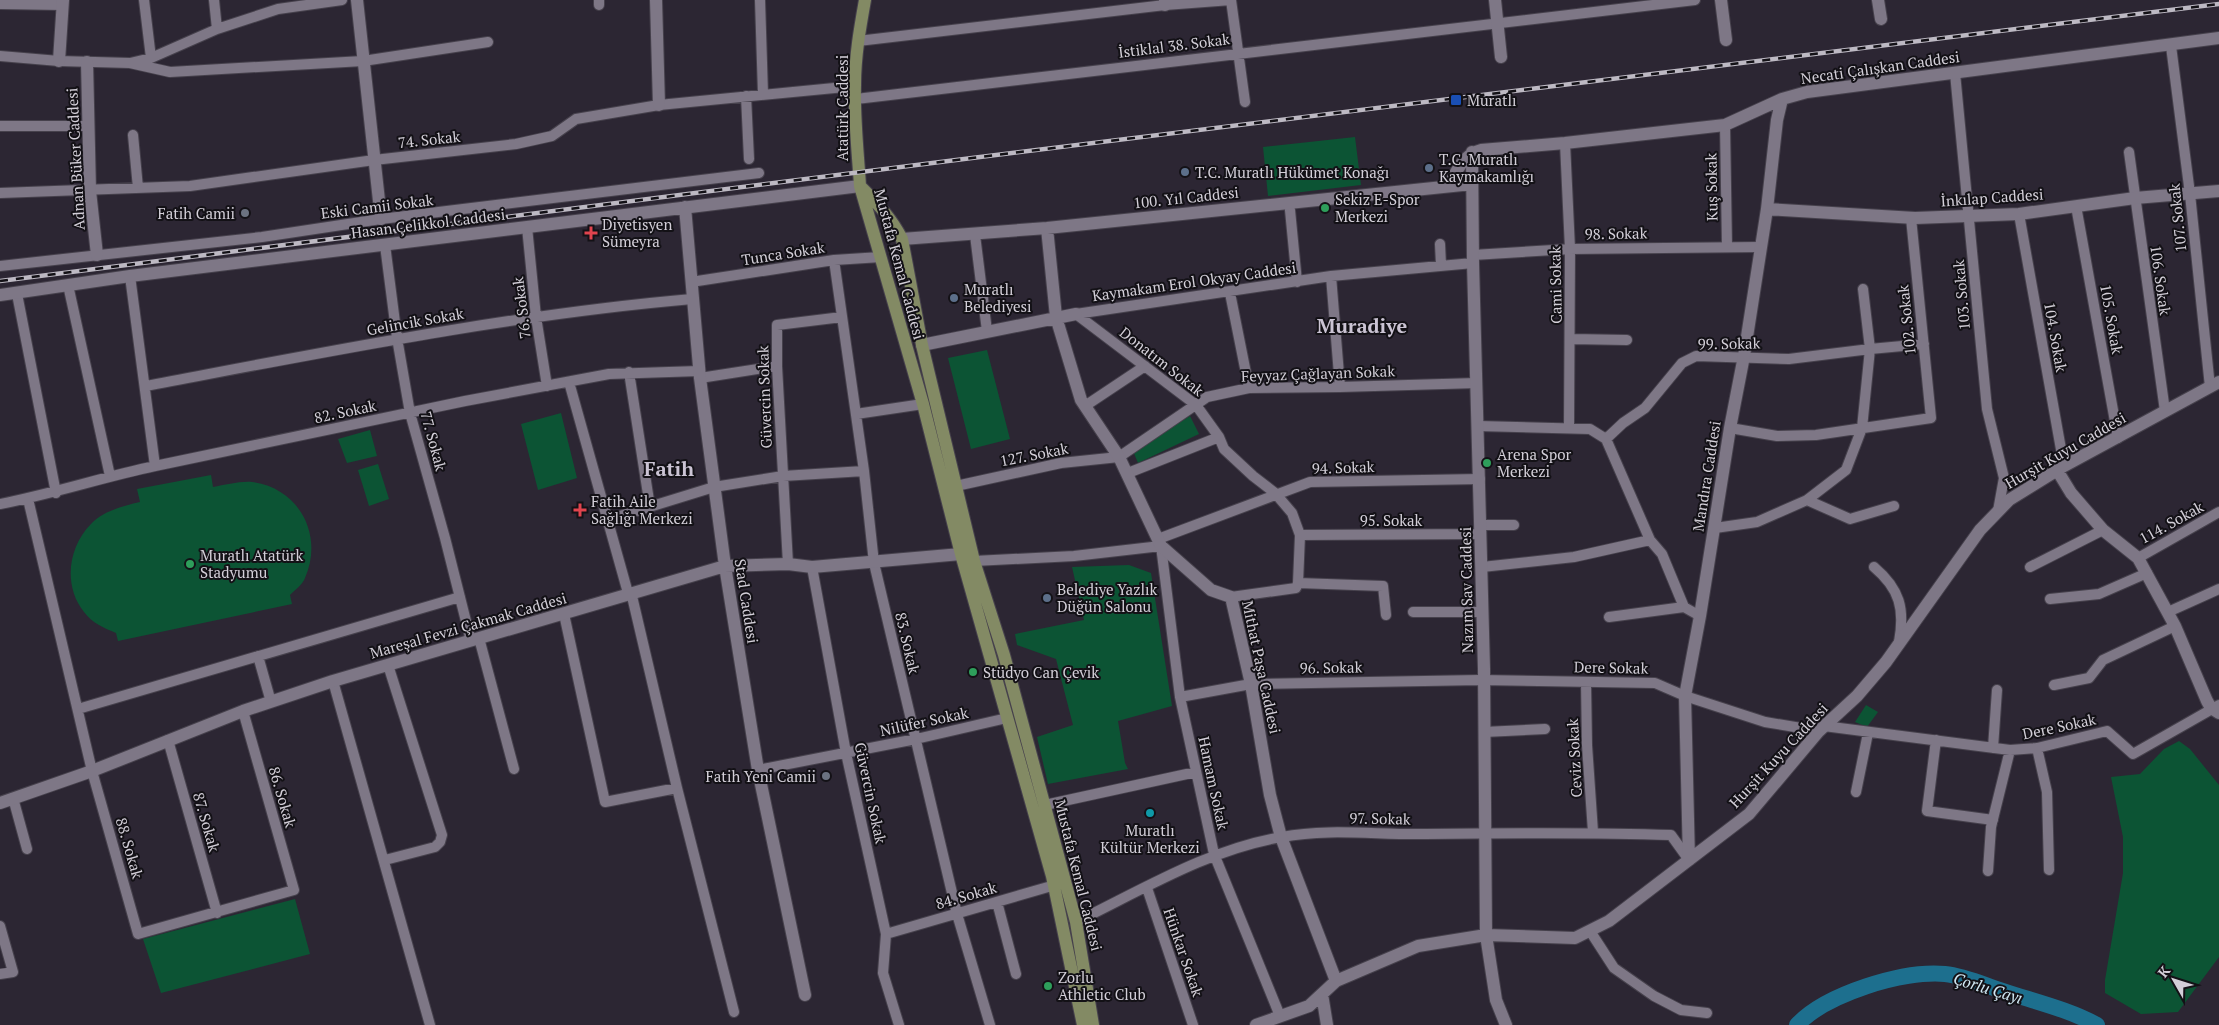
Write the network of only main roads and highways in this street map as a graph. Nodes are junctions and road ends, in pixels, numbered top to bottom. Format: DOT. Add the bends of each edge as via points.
graph roads {
  1 [pos="865,0"];
  2 [pos="860,186"];
  3 [pos="895,226"];
  4 [pos="874,231"];
  5 [pos="903,244"];
  6 [pos="881,257"];
  7 [pos="961,554"];
  8 [pos="974,561"];
  9 [pos="1004,655"];
  10 [pos="990,658"];
  11 [pos="1026,734"];
  12 [pos="1013,737"];
  13 [pos="1083,1025"];
  14 [pos="1093,1025"];
  1 -- 2 [label="main road, Atatürk Caddesi" via="858,41 855,92"];
  2 -- 3 [label="main road, Mustafa Kemal Caddesi"];
  2 -- 4 [label="main road, Mustafa Kemal Caddesi"];
  3 -- 4 [label="main road"];
  3 -- 5 [label="main road, Mustafa Kemal Caddesi"];
  4 -- 6 [label="main road, Mustafa Kemal Caddesi"];
  5 -- 6 [label="main road" via="892,255"];
  5 -- 8 [label="main road, Mustafa Kemal Caddesi" via="922,345"];
  6 -- 7 [label="main road, Mustafa Kemal Caddesi"];
  7 -- 8 [label="main road"];
  7 -- 10 [label="main road, Mustafa Kemal Caddesi"];
  8 -- 9 [label="main road, Mustafa Kemal Caddesi"];
  9 -- 10 [label="main road"];
  9 -- 11 [label="main road, Mustafa Kemal Caddesi"];
  10 -- 12 [label="main road, Mustafa Kemal Caddesi"];
  11 -- 12 [label="main road"];
  11 -- 14 [label="main road, Mustafa Kemal Caddesi" via="1076,922"];
  12 -- 13 [label="main road, Mustafa Kemal Caddesi" via="1054,885"];
}
